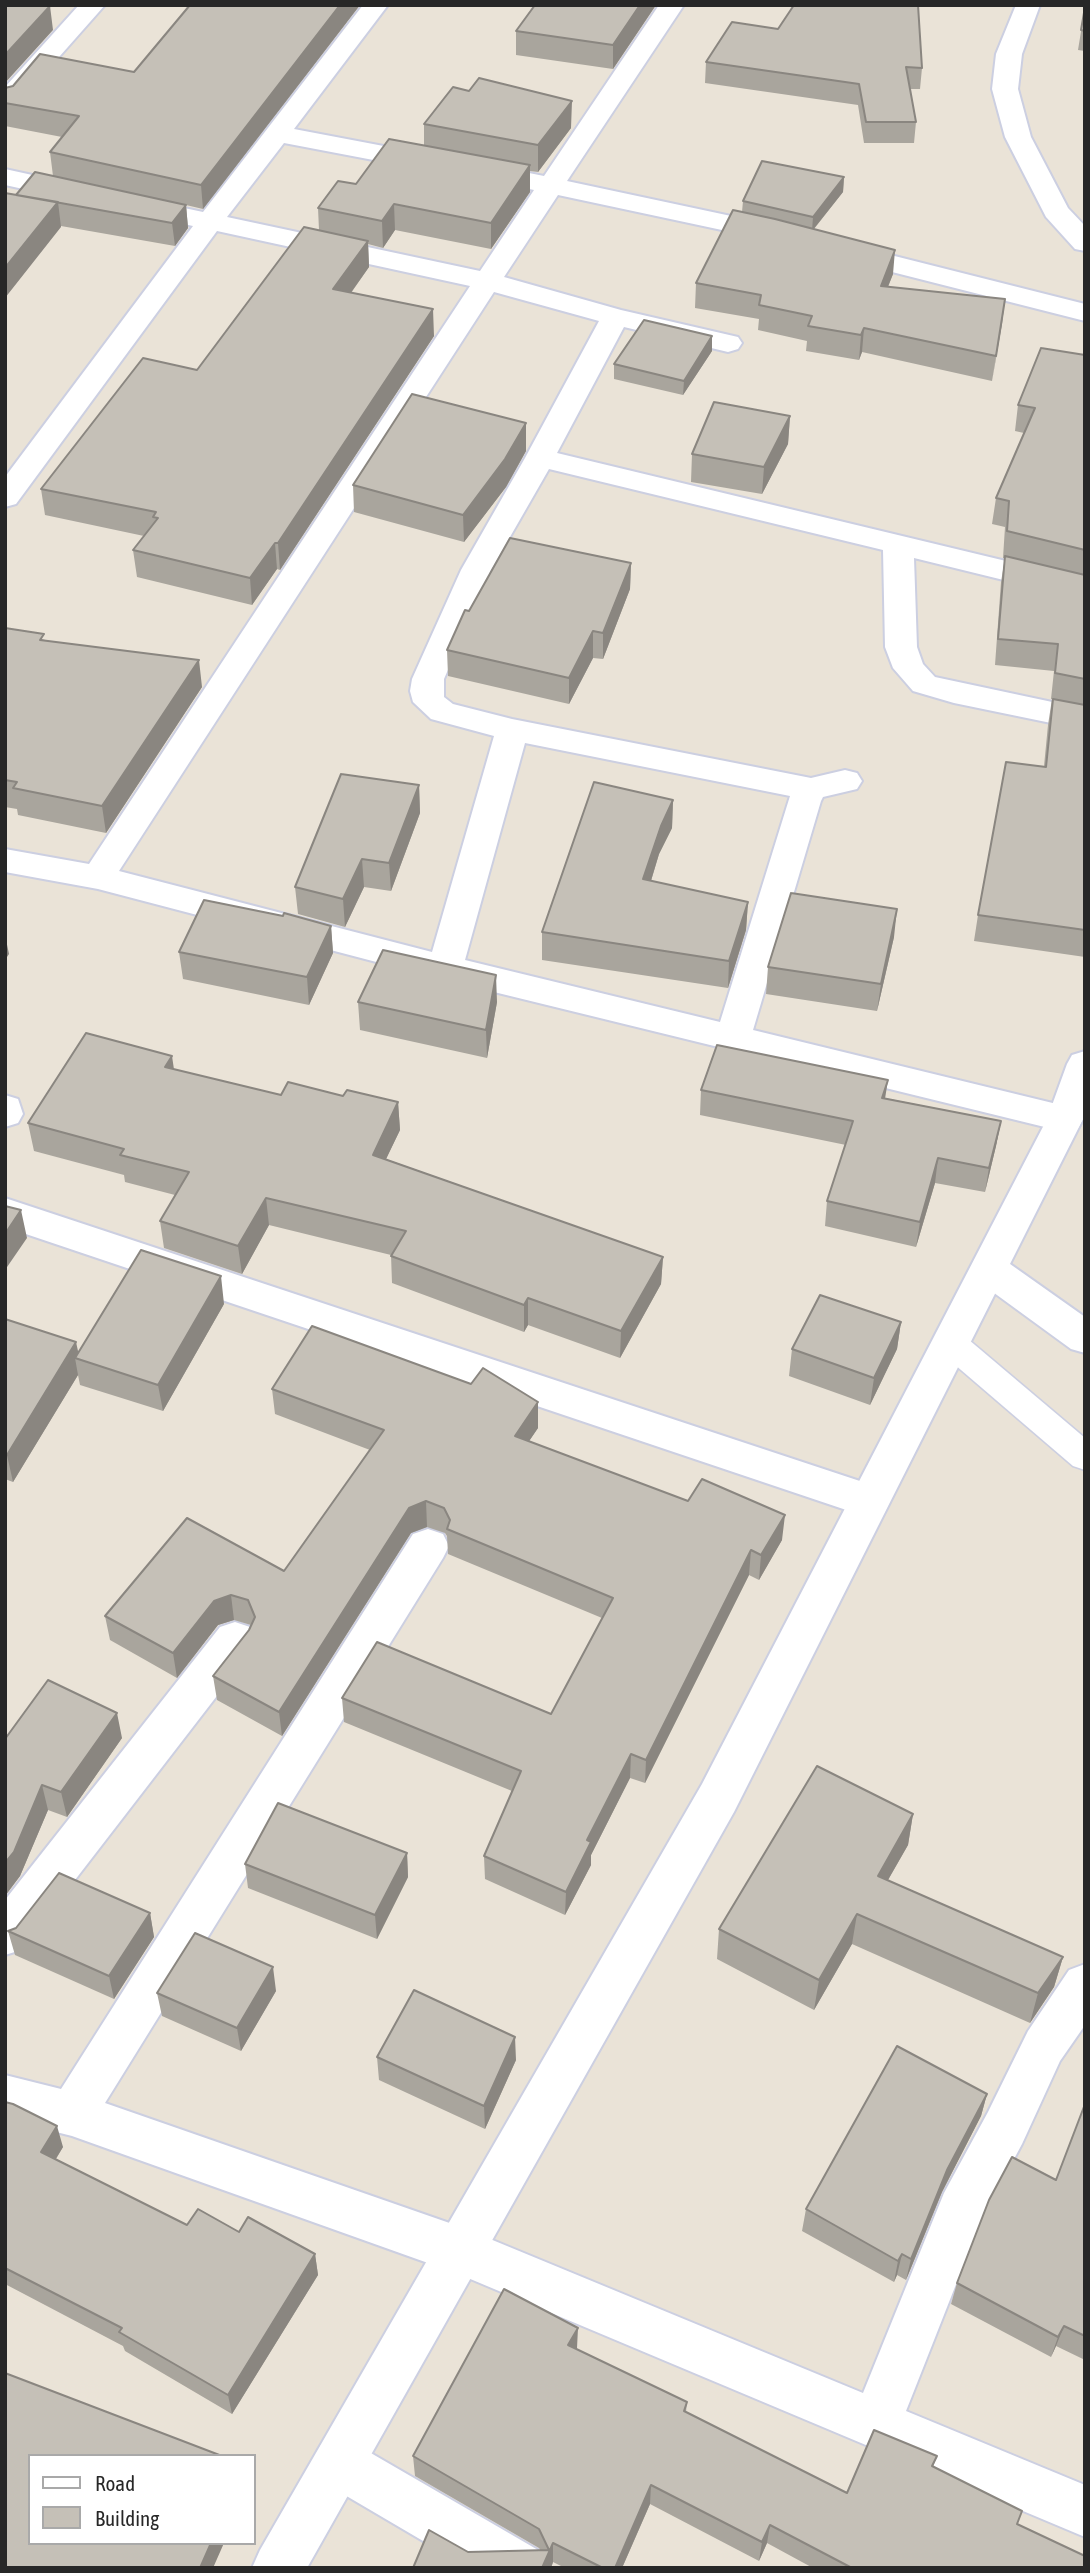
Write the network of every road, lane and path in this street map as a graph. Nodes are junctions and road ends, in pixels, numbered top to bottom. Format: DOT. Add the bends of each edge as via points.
graph roads {
  1 [pos="93,5"];
  2 [pos="376,5"];
  3 [pos="672,5"];
  4 [pos="1028,5"];
  5 [pos="5,103"];
  6 [pos="278,134"];
  7 [pos="456,167"];
  8 [pos="5,177"];
  9 [pos="510,177"];
  10 [pos="551,185"];
  11 [pos="209,222"];
  12 [pos="1085,243"];
  13 [pos="487,281"];
  14 [pos="1085,313"];
  15 [pos="615,317"];
  16 [pos="728,343"];
  17 [pos="540,458"];
  18 [pos="5,498"];
  19 [pos="898,546"];
  20 [pos="1085,590"];
  21 [pos="1085,720"];
  22 [pos="512,730"];
  23 [pos="845,781"];
  24 [pos="811,789"];
  25 [pos="5,860"];
  26 [pos="98,877"];
  27 [pos="444,968"];
  28 [pos="733,1038"];
  29 [pos="1085,1064"];
  30 [pos="5,1108"];
  31 [pos="5,1114"];
  32 [pos="1065,1119"];
  33 [pos="5,1212"];
  34 [pos="989,1269"];
  35 [pos="1085,1338"];
  36 [pos="951,1343"];
  37 [pos="1085,1457"];
  38 [pos="870,1502"];
  39 [pos="428,1546"];
  40 [pos="235,1640"];
  41 [pos="5,1935"];
  42 [pos="1085,1985"];
  43 [pos="5,2097"];
  44 [pos="72,2114"];
  45 [pos="461,2251"];
  46 [pos="876,2424"];
  47 [pos="339,2463"];
  48 [pos="1085,2511"];
  49 [pos="278,2568"];
  50 [pos="520,2568"];
  1 -- 5 [label="street"];
  2 -- 6 [label="street"];
  3 -- 10 [label="street"];
  4 -- 12 [label="street" via="1009,54 1005,89 1018,137 1056,211"];
  6 -- 7 [label="street"];
  6 -- 11 [label="street"];
  8 -- 11 [label="street"];
  9 -- 10 [label="street"];
  10 -- 13 [label="street"];
  10 -- 14 [label="street" via="809,242"];
  11 -- 13 [label="street"];
  11 -- 18 [label="street"];
  13 -- 15 [label="street"];
  13 -- 26 [label="street"];
  15 -- 16 [label="street"];
  15 -- 17 [label="street"];
  17 -- 19 [label="street"];
  17 -- 22 [label="street" via="476,570 426,691 429,702 442,712"];
  19 -- 20 [label="street"];
  19 -- 21 [label="street" via="901,647 909,668 925,684"];
  22 -- 24 [label="street"];
  22 -- 27 [label="street"];
  23 -- 24 [label="street"];
  24 -- 28 [label="street"];
  25 -- 26 [label="street"];
  26 -- 27 [label="street"];
  27 -- 28 [label="street"];
  28 -- 32 [label="street"];
  29 -- 32 [label="street"];
  30 -- 31 [label="street"];
  32 -- 34 [label="street"];
  33 -- 38 [label="street"];
  34 -- 35 [label="street"];
  34 -- 36 [label="street"];
  36 -- 37 [label="lane"];
  36 -- 38 [label="street"];
  38 -- 45 [label="street" via="718,1798"];
  39 -- 44 [label="street"];
  40 -- 41 [label="street"];
  42 -- 46 [label="street" via="1044,2046 961,2209"];
  43 -- 44 [label="street"];
  44 -- 45 [label="street"];
  45 -- 46 [label="street"];
  45 -- 47 [label="street"];
  46 -- 48 [label="street"];
  47 -- 49 [label="street"];
  47 -- 50 [label="street"];
}
